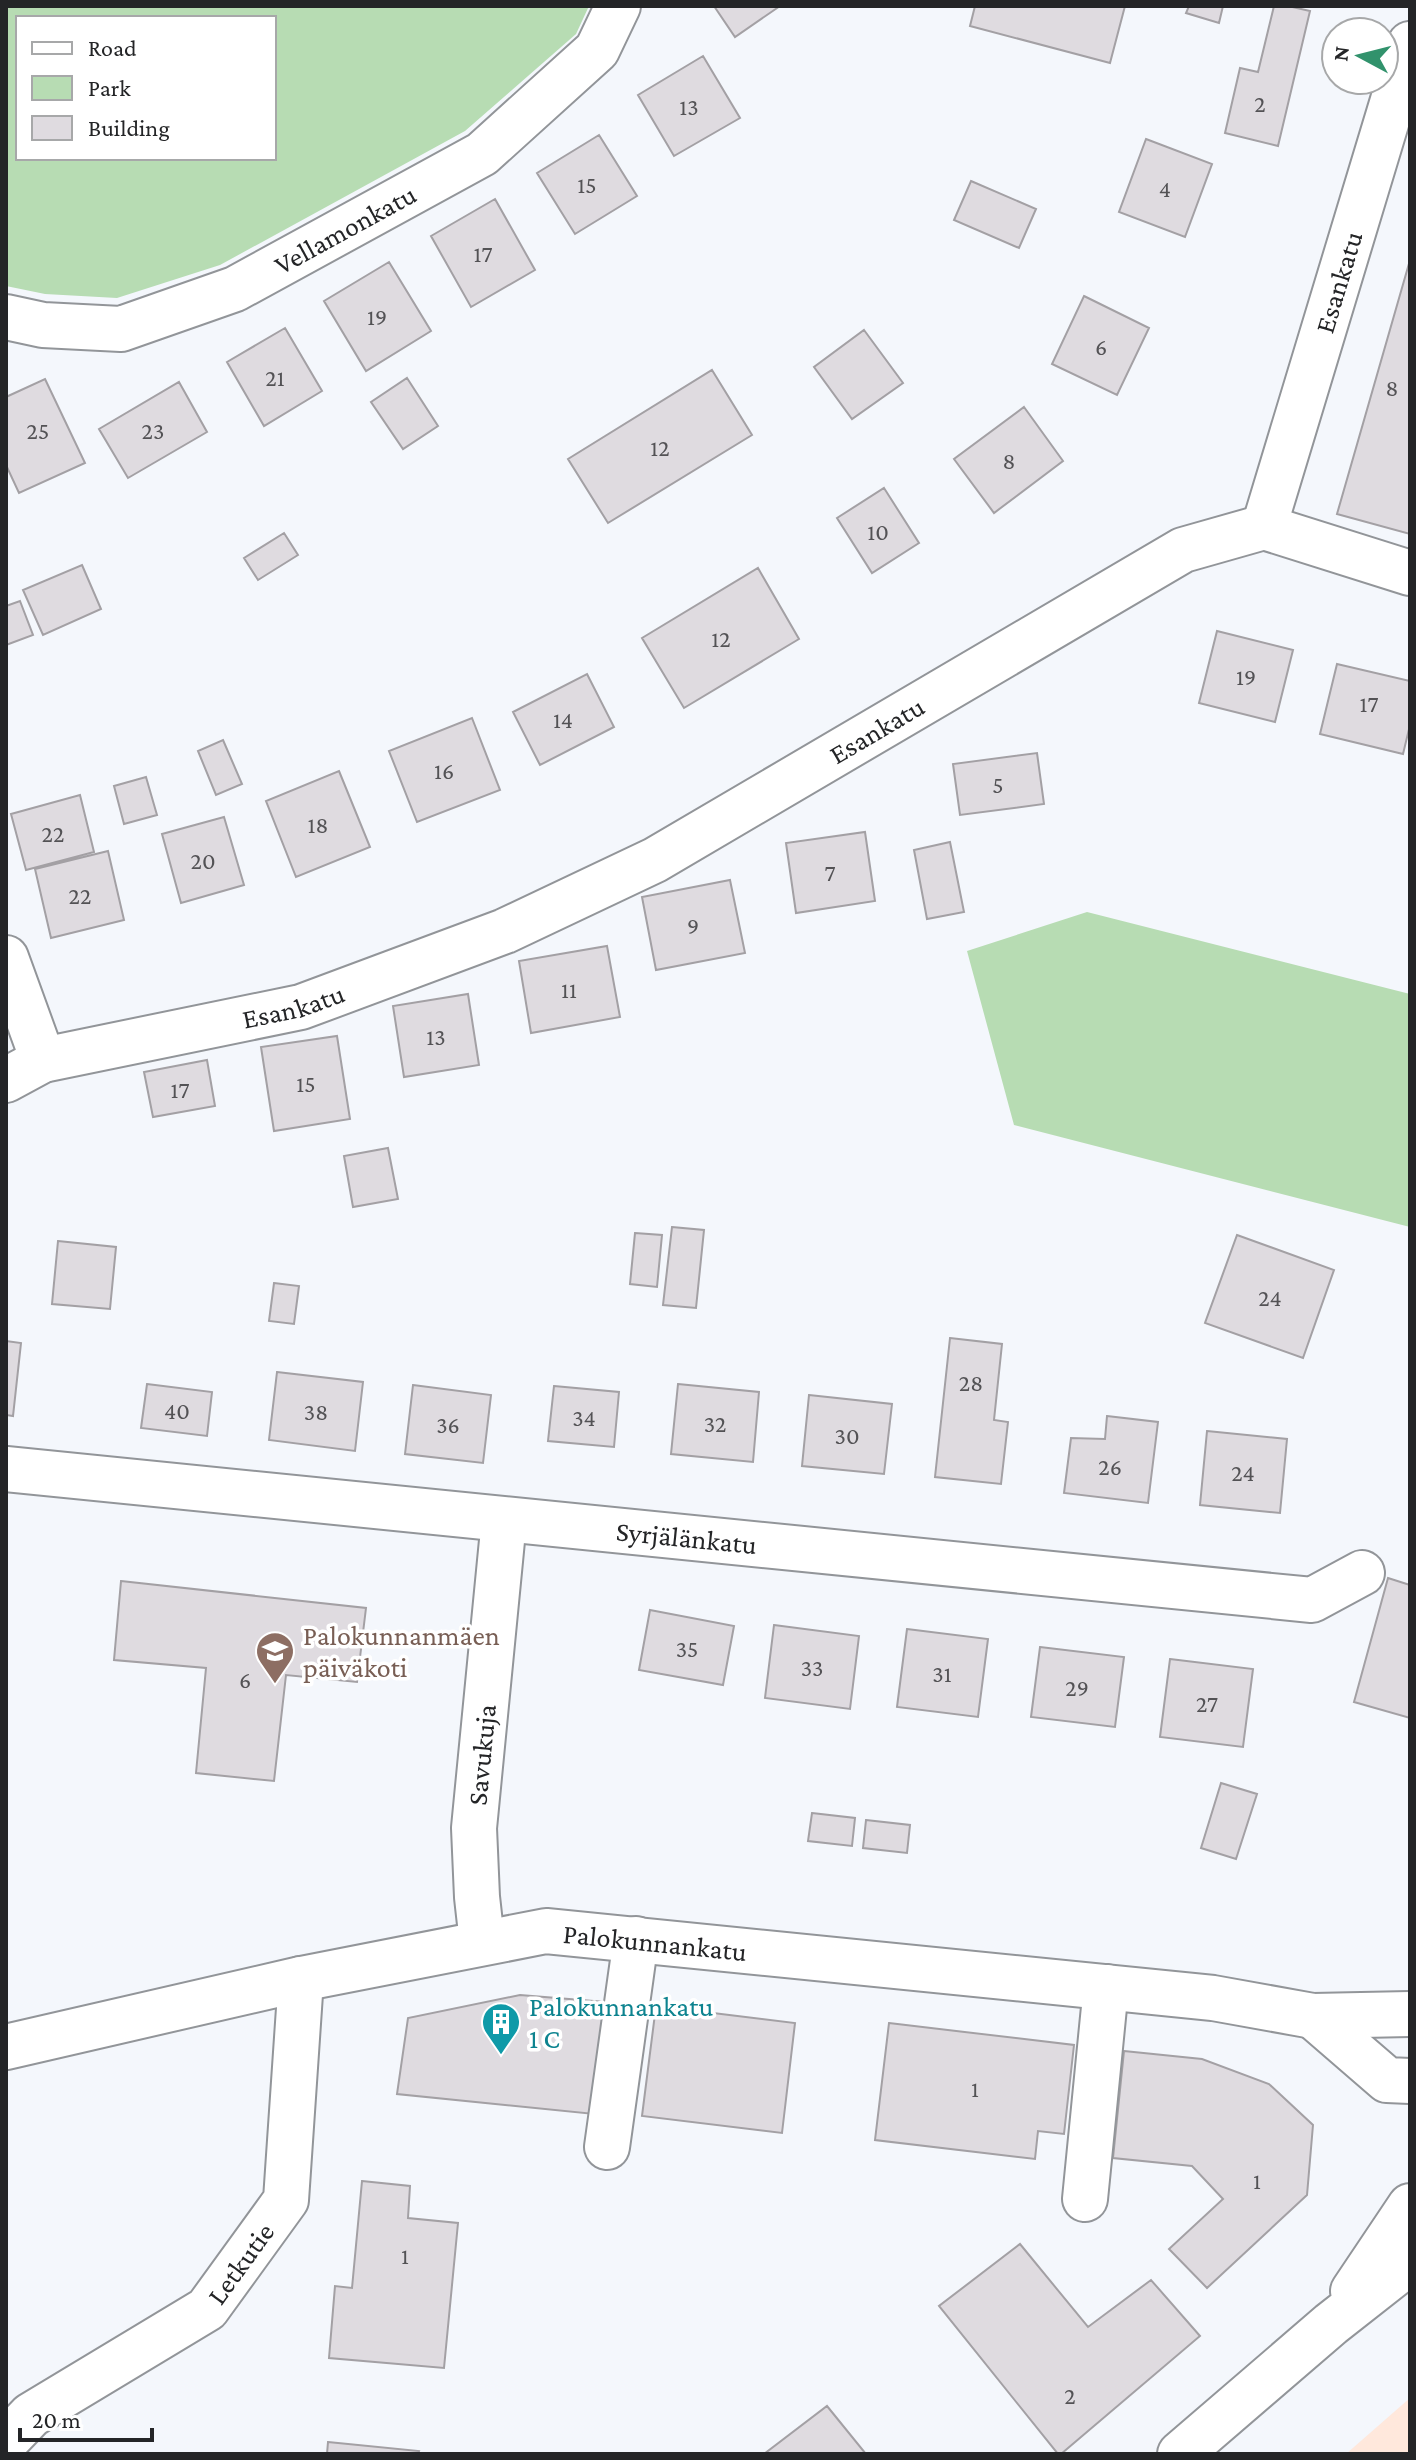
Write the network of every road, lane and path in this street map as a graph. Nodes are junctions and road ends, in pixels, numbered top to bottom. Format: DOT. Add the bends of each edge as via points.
graph roads {
  1 [pos="618,6"];
  2 [pos="1410,44"];
  3 [pos="6,317"];
  4 [pos="1264,527"];
  5 [pos="1410,573"];
  6 [pos="6,958"];
  7 [pos="24,1070"];
  8 [pos="6,1469"];
  9 [pos="504,1520"];
  10 [pos="1362,1573"];
  11 [pos="636,1939"];
  12 [pos="482,1942"];
  13 [pos="301,1979"];
  14 [pos="1106,1987"];
  15 [pos="1410,2014"];
  16 [pos="1313,2016"];
  17 [pos="6,2047"];
  18 [pos="1410,2081"];
  19 [pos="607,2147"];
  20 [pos="1085,2199"];
  21 [pos="1410,2206"];
  22 [pos="1410,2262"];
  23 [pos="1331,2324"];
  24 [pos="6,2441"];
  25 [pos="1180,2454"];
  1 -- 3 [label="street, Vellamonkatu" via="597,50 482,154 235,289 121,329 43,325"];
  2 -- 4 [label="street, Esankatu"];
  4 -- 5 [label="street"];
  4 -- 7 [label="street, Esankatu" via="1183,550 655,860 505,931 301,1007"];
  6 -- 7 [label="street"];
  8 -- 9 [label="street, Syrjälänkatu"];
  9 -- 10 [label="street, Syrjälänkatu" via="1312,1600"];
  9 -- 12 [label="street, Savukuja" via="474,1828"];
  11 -- 12 [label="street, Palokunnankatu" via="546,1931"];
  11 -- 14 [label="street, Palokunnankatu"];
  11 -- 19 [label="street"];
  12 -- 13 [label="street, Palokunnankatu"];
  13 -- 17 [label="street, Palokunnankatu"];
  13 -- 24 [label="street, Letkutie" via="286,2200 207,2309 31,2415"];
  14 -- 16 [label="street, Palokunnankatu"];
  14 -- 20 [label="street"];
  15 -- 16 [label="street, Palokunnankatu"];
  16 -- 18 [label="street" via="1387,2080"];
  21 -- 23 [label="street"];
  22 -- 23 [label="street"];
  23 -- 25 [label="street"];
}
